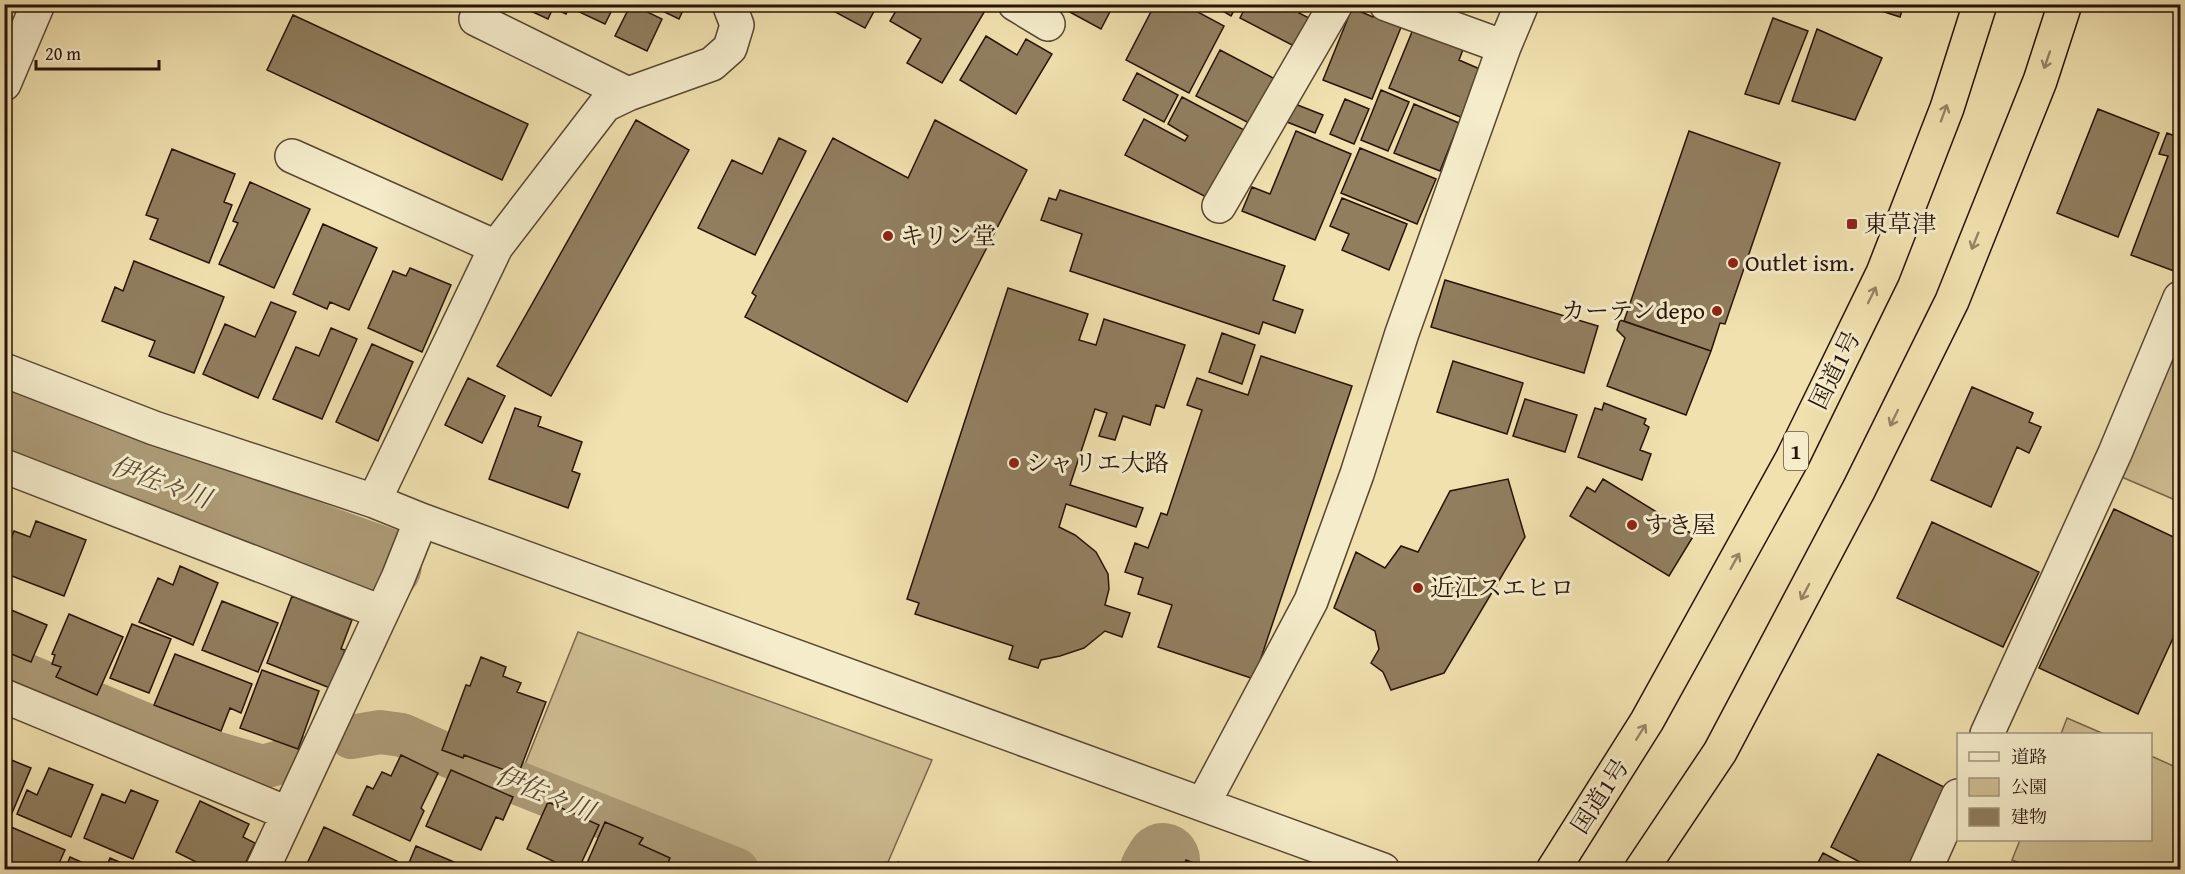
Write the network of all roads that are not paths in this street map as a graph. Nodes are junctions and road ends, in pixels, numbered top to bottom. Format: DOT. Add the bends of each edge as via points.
graph roads {
  1 [pos="38,4"];
  2 [pos="482,4"];
  3 [pos="729,4"];
  4 [pos="1015,4"];
  5 [pos="1336,4"];
  6 [pos="1386,4"];
  7 [pos="1522,4"];
  8 [pos="1980,4"];
  9 [pos="2065,4"];
  10 [pos="1048,24"];
  11 [pos="14,31"];
  12 [pos="1504,47"];
  13 [pos="4,84"];
  14 [pos="628,94"];
  15 [pos="292,156"];
  16 [pos="1219,206"];
  17 [pos="496,247"];
  18 [pos="2181,298"];
  19 [pos="4,370"];
  20 [pos="4,466"];
  21 [pos="374,501"];
  22 [pos="421,520"];
  23 [pos="381,612"];
  24 [pos="4,696"];
  25 [pos="1988,733"];
  26 [pos="1957,800"];
  27 [pos="1203,804"];
  28 [pos="287,813"];
  29 [pos="262,870"];
  30 [pos="1383,870"];
  31 [pos="1553,870"];
  32 [pos="1641,870"];
  33 [pos="1925,870"];
  1 -- 11 [label="street"];
  2 -- 14 [label="street" via="476,19"];
  3 -- 14 [label="street" via="737,26 730,48 712,64"];
  4 -- 10 [label="street"];
  5 -- 16 [label="street"];
  6 -- 12 [label="street"];
  7 -- 12 [label="street"];
  31 -- 8 [label="highway, 国道1号 / 1, one-way" via="1647,722 1792,459 1883,273 1947,108"];
  9 -- 32 [label="highway, one-way" via="2040,81 1947,311 1859,489 1720,752"];
  11 -- 13 [label="street"];
  12 -- 27 [label="street" via="1311,601"];
  14 -- 17 [label="street" via="606,105"];
  15 -- 17 [label="street"];
  17 -- 21 [label="street"];
  18 -- 25 [label="street"];
  19 -- 21 [label="street" via="154,428"];
  20 -- 23 [label="street"];
  21 -- 22 [label="street"];
  22 -- 23 [label="street"];
  22 -- 27 [label="street"];
  23 -- 28 [label="street"];
  24 -- 28 [label="street"];
  26 -- 33 [label="street"];
  27 -- 30 [label="street"];
  28 -- 29 [label="street"];
}
